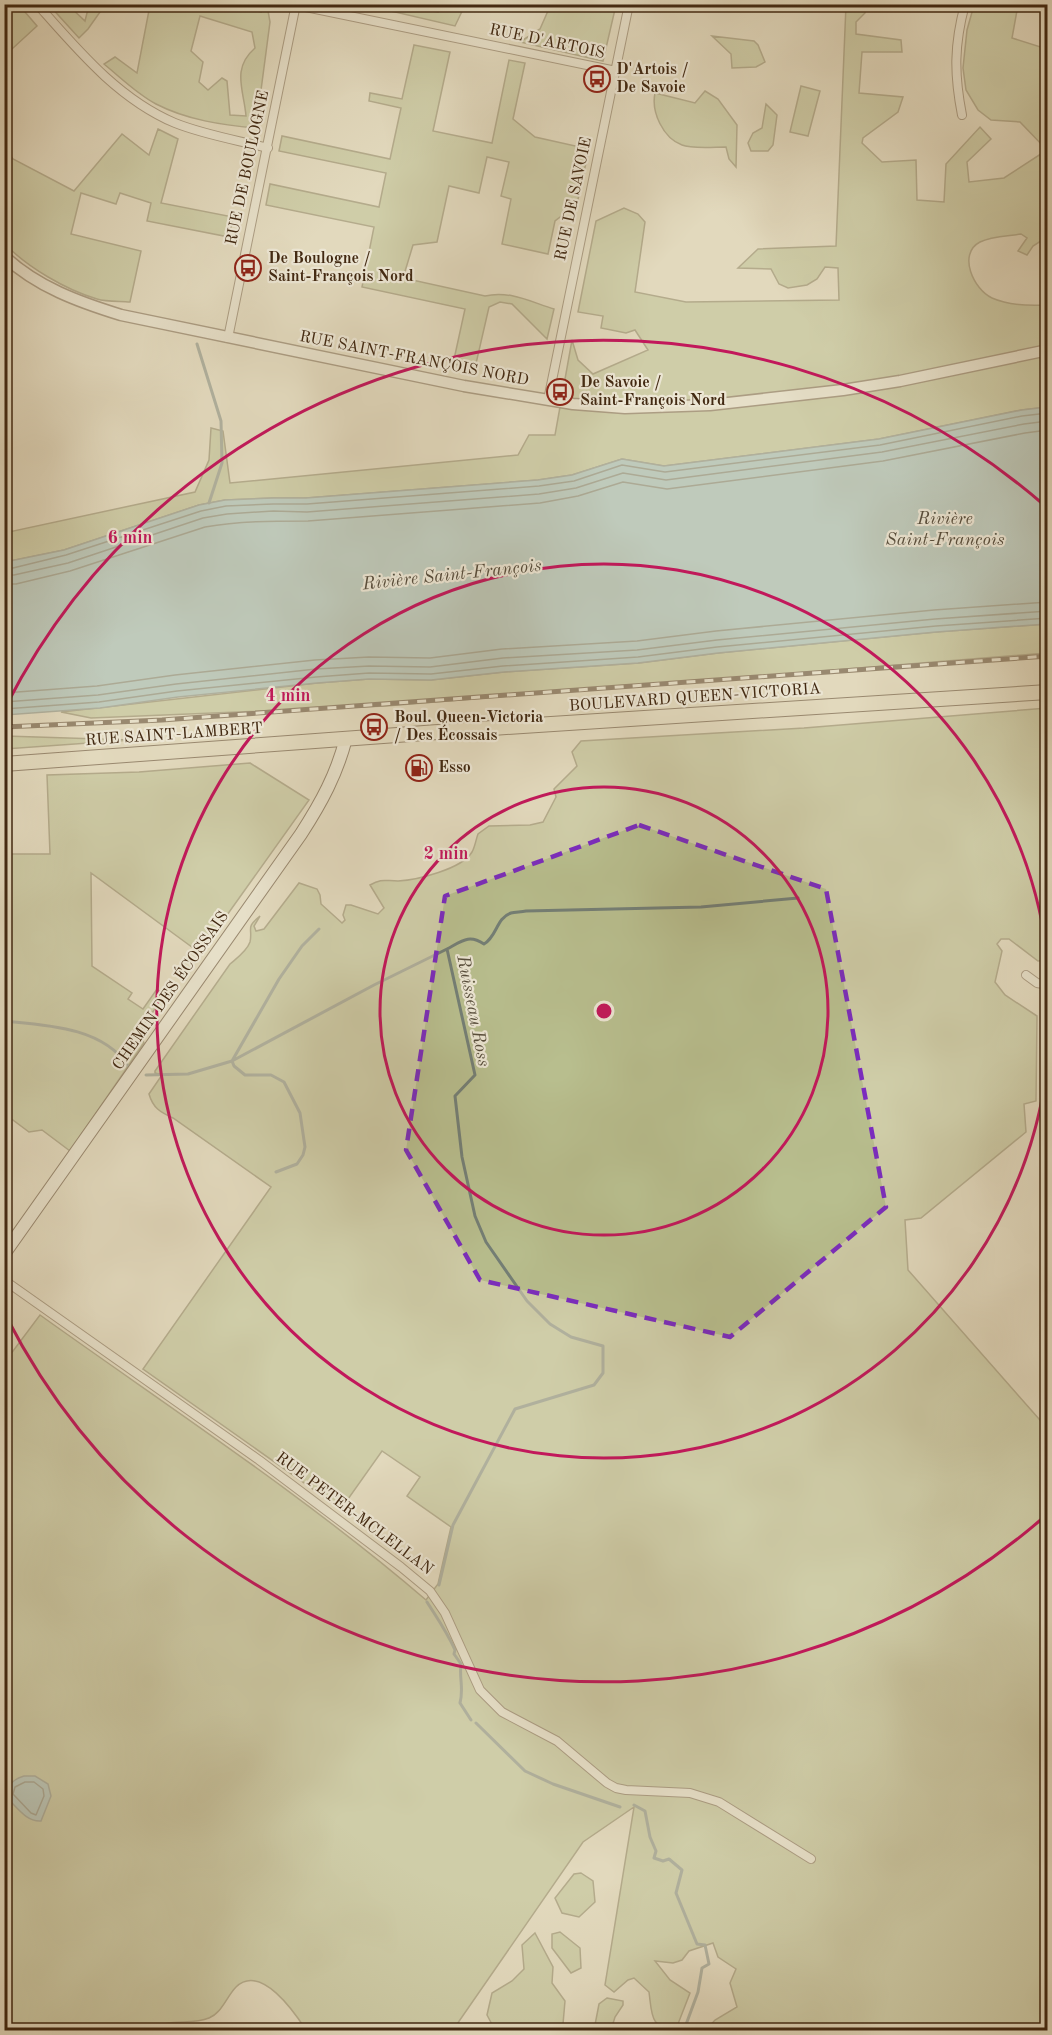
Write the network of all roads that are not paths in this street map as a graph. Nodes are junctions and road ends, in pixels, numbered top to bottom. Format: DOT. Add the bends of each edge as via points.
graph roads {
  1 [pos="37,4"];
  2 [pos="629,4"];
  3 [pos="965,4"];
  4 [pos="296,5"];
  5 [pos="616,71"];
  6 [pos="962,115"];
  7 [pos="268,148"];
  8 [pos="4,256"];
  9 [pos="228,338"];
  10 [pos="1047,350"];
  11 [pos="548,400"];
  12 [pos="1047,692"];
  13 [pos="346,738"];
  14 [pos="4,764"];
  15 [pos="1026,975"];
  16 [pos="1047,984"];
  17 [pos="4,1254"];
  18 [pos="4,1280"];
  19 [pos="811,1859"];
  1 -- 7 [label="street" via="98,69 151,111 193,129"];
  2 -- 5 [label="street, RUE DE SAVOIE"];
  3 -- 6 [label="street" via="955,51"];
  4 -- 5 [label="street, RUE D'ARTOIS"];
  4 -- 7 [label="street, RUE DE BOULOGNE"];
  5 -- 11 [label="street, RUE DE SAVOIE"];
  7 -- 9 [label="street, RUE DE BOULOGNE"];
  8 -- 9 [label="street, RUE SAINT-FRANÇOIS NORD" via="39,282 72,298 121,315"];
  9 -- 11 [label="street, RUE SAINT-FRANÇOIS NORD"];
  10 -- 11 [label="street, RUE SAINT-FRANÇOIS NORD" via="900,381 770,399 625,408"];
  12 -- 13 [label="main road, BOULEVARD QUEEN-VICTORIA"];
  13 -- 14 [label="main road, RUE SAINT-LAMBERT"];
  13 -- 17 [label="main road, CHEMIN DES ÉCOSSAIS" via="326,793 301,834"];
  15 -- 16 [label="street" via="1036,983"];
  18 -- 19 [label="street, RUE PETER-MCLELLAN" via="259,1460 422,1583 438,1600 480,1690 502,1712 557,1741 607,1783 626,1790 705,1796"];
}
